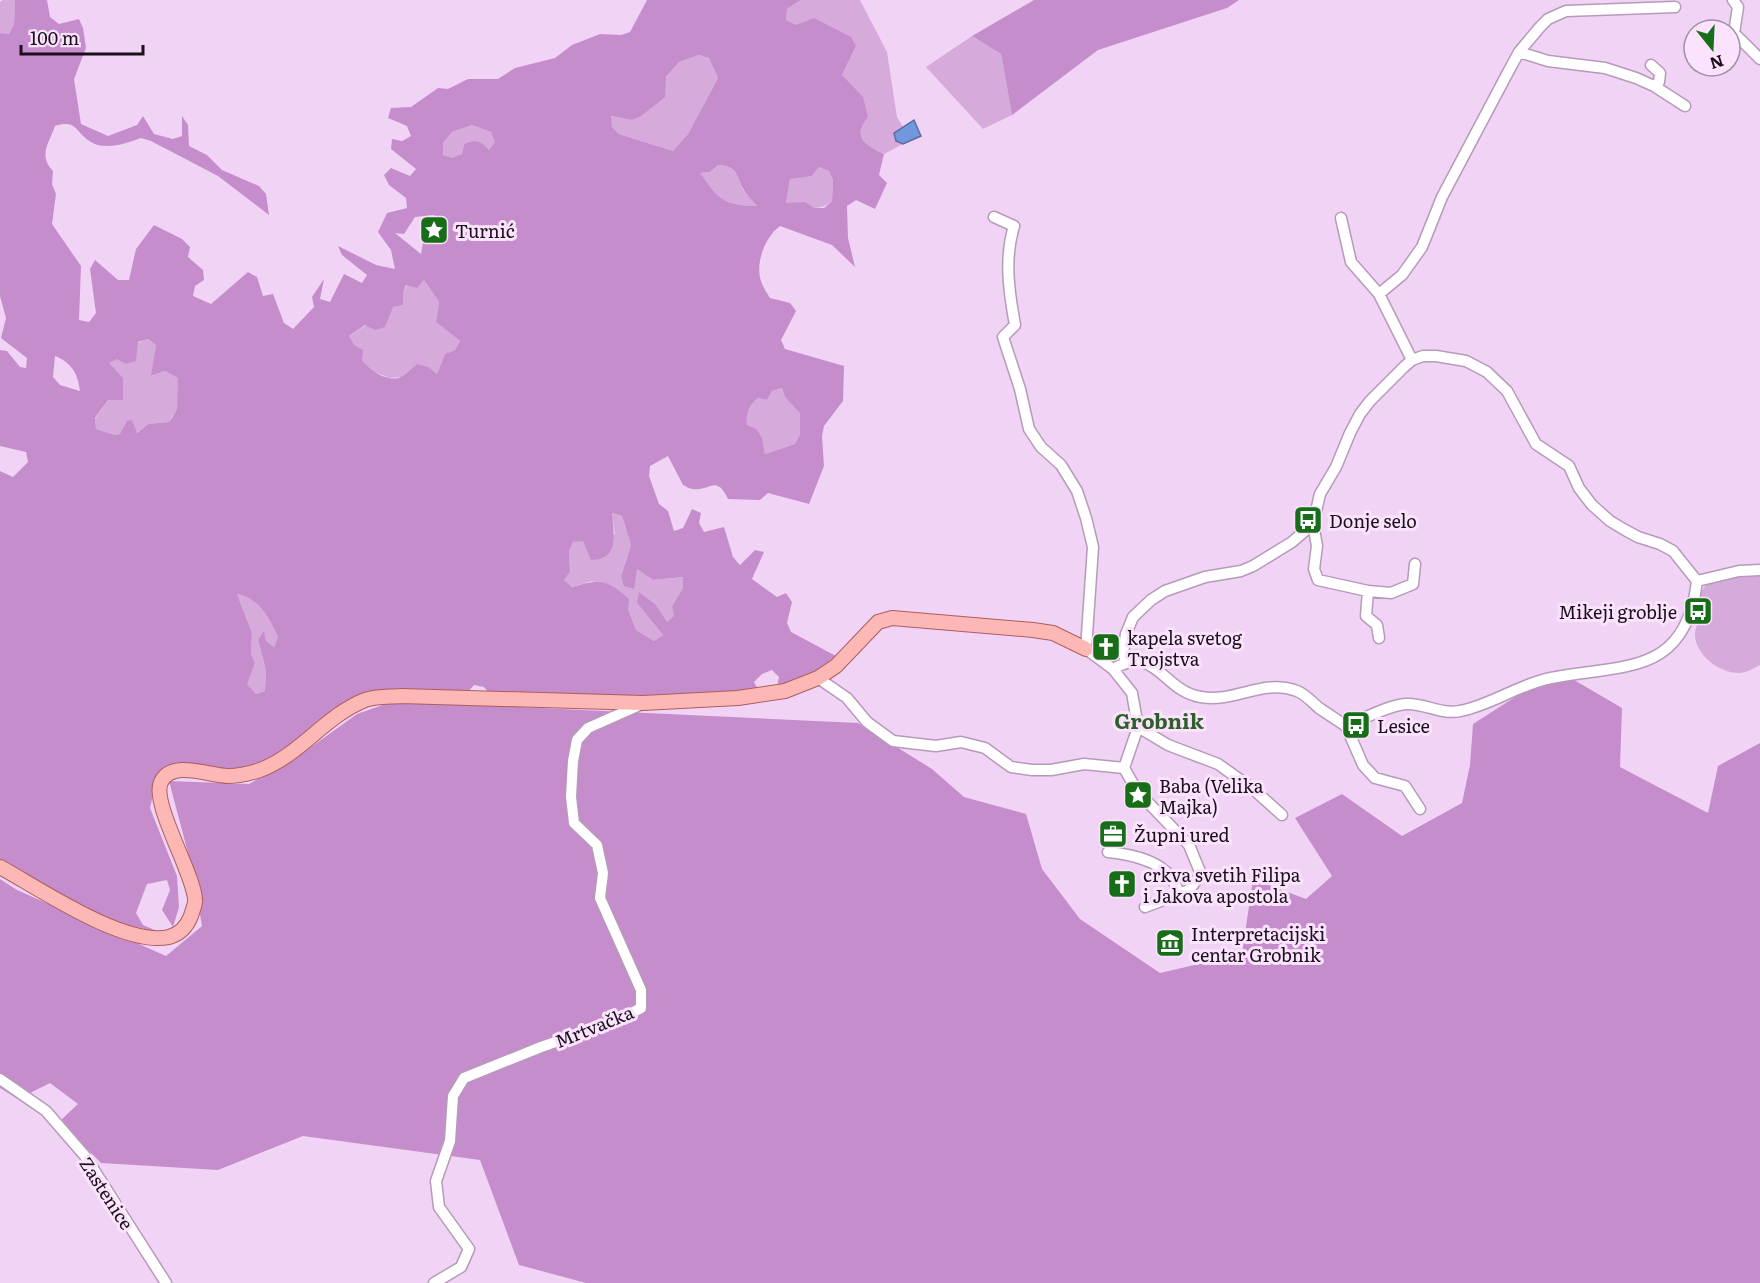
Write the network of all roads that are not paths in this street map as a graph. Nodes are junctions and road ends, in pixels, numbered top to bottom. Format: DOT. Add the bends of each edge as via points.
graph roads {
  1 [pos="1733,0"];
  2 [pos="1675,7"];
  3 [pos="1519,52"];
  4 [pos="1760,59"];
  5 [pos="1651,65"];
  6 [pos="1654,86"];
  7 [pos="1685,106"];
  8 [pos="994,217"];
  9 [pos="1341,218"];
  10 [pos="1379,294"];
  11 [pos="1412,360"];
  12 [pos="1312,524"];
  13 [pos="1415,564"];
  14 [pos="1760,570"];
  15 [pos="1696,581"];
  16 [pos="1368,591"];
  17 [pos="1379,638"];
  18 [pos="1086,649"];
  19 [pos="1126,661"];
  20 [pos="1113,669"];
  21 [pos="818,678"];
  22 [pos="643,703"];
  23 [pos="1346,726"];
  24 [pos="1138,727"];
  25 [pos="1124,768"];
  26 [pos="1420,809"];
  27 [pos="1282,815"];
  28 [pos="1108,852"];
  29 [pos="0,867"];
  30 [pos="1179,894"];
  31 [pos="1145,907"];
  32 [pos="0,1079"];
  33 [pos="166,1283"];
  34 [pos="434,1283"];
  1 -- 4 [label="street" via="1738,7 1734,33"];
  2 -- 3 [label="street" via="1566,11 1548,19"];
  3 -- 6 [label="street" via="1548,61 1605,68"];
  3 -- 10 [label="street" via="1442,197 1422,247 1402,275"];
  5 -- 6 [label="street" via="1660,74"];
  6 -- 7 [label="street"];
  8 -- 18 [label="street" via="1014,226 1008,256 1015,325 1003,337 1029,429 1061,465 1077,491 1092,547"];
  9 -- 10 [label="street" via="1350,262"];
  10 -- 11 [label="street"];
  11 -- 12 [label="street" via="1360,414 1320,494"];
  11 -- 15 [label="street" via="1436,356 1466,361 1487,372 1507,391 1536,444 1569,466 1592,505 1625,530 1673,551"];
  12 -- 16 [label="street" via="1318,580"];
  12 -- 19 [label="street" via="1292,542 1253,566 1175,587 1151,600 1133,617 1126,634"];
  13 -- 16 [label="street" via="1413,584 1391,593"];
  14 -- 15 [label="street"];
  15 -- 23 [label="street" via="1688,624 1661,655 1627,667 1549,678 1458,712 1405,704"];
  16 -- 17 [label="street" via="1366,616 1377,625"];
  18 -- 20 [label="street"];
  18 -- 21 [label="main road" via="1053,633 892,618 878,622 836,666"];
  19 -- 20 [label="street"];
  19 -- 23 [label="street" via="1150,664 1185,693 1202,698 1230,698 1274,686 1299,691"];
  20 -- 24 [label="street" via="1132,693"];
  21 -- 22 [label="main road" via="785,691 738,698"];
  21 -- 25 [label="street" via="847,698 867,722 893,741 936,746 961,742 985,748 1011,767 1032,770 1084,764"];
  22 -- 29 [label="main road" via="401,696 367,699 343,712 283,759 258,771 229,776 176,771 162,779 158,789 196,900 188,926 173,936 158,939 134,935 101,923"];
  22 -- 34 [label="street, Mrtvačka" via="588,728 577,740 571,797 574,824 597,845 603,873 600,898 641,990 641,1008 619,1020 464,1078 453,1096 450,1141 436,1180 439,1208 469,1249 461,1267"];
  23 -- 26 [label="street" via="1363,765 1375,778 1405,786"];
  24 -- 25 [label="street"];
  24 -- 27 [label="street" via="1168,745 1218,764"];
  25 -- 30 [label="street" via="1137,791 1189,845 1201,874 1189,890"];
  28 -- 30 [label="street" via="1123,853 1162,869"];
  30 -- 31 [label="street"];
  32 -- 33 [label="street, Zastenice" via="42,1108 85,1156"];
}
